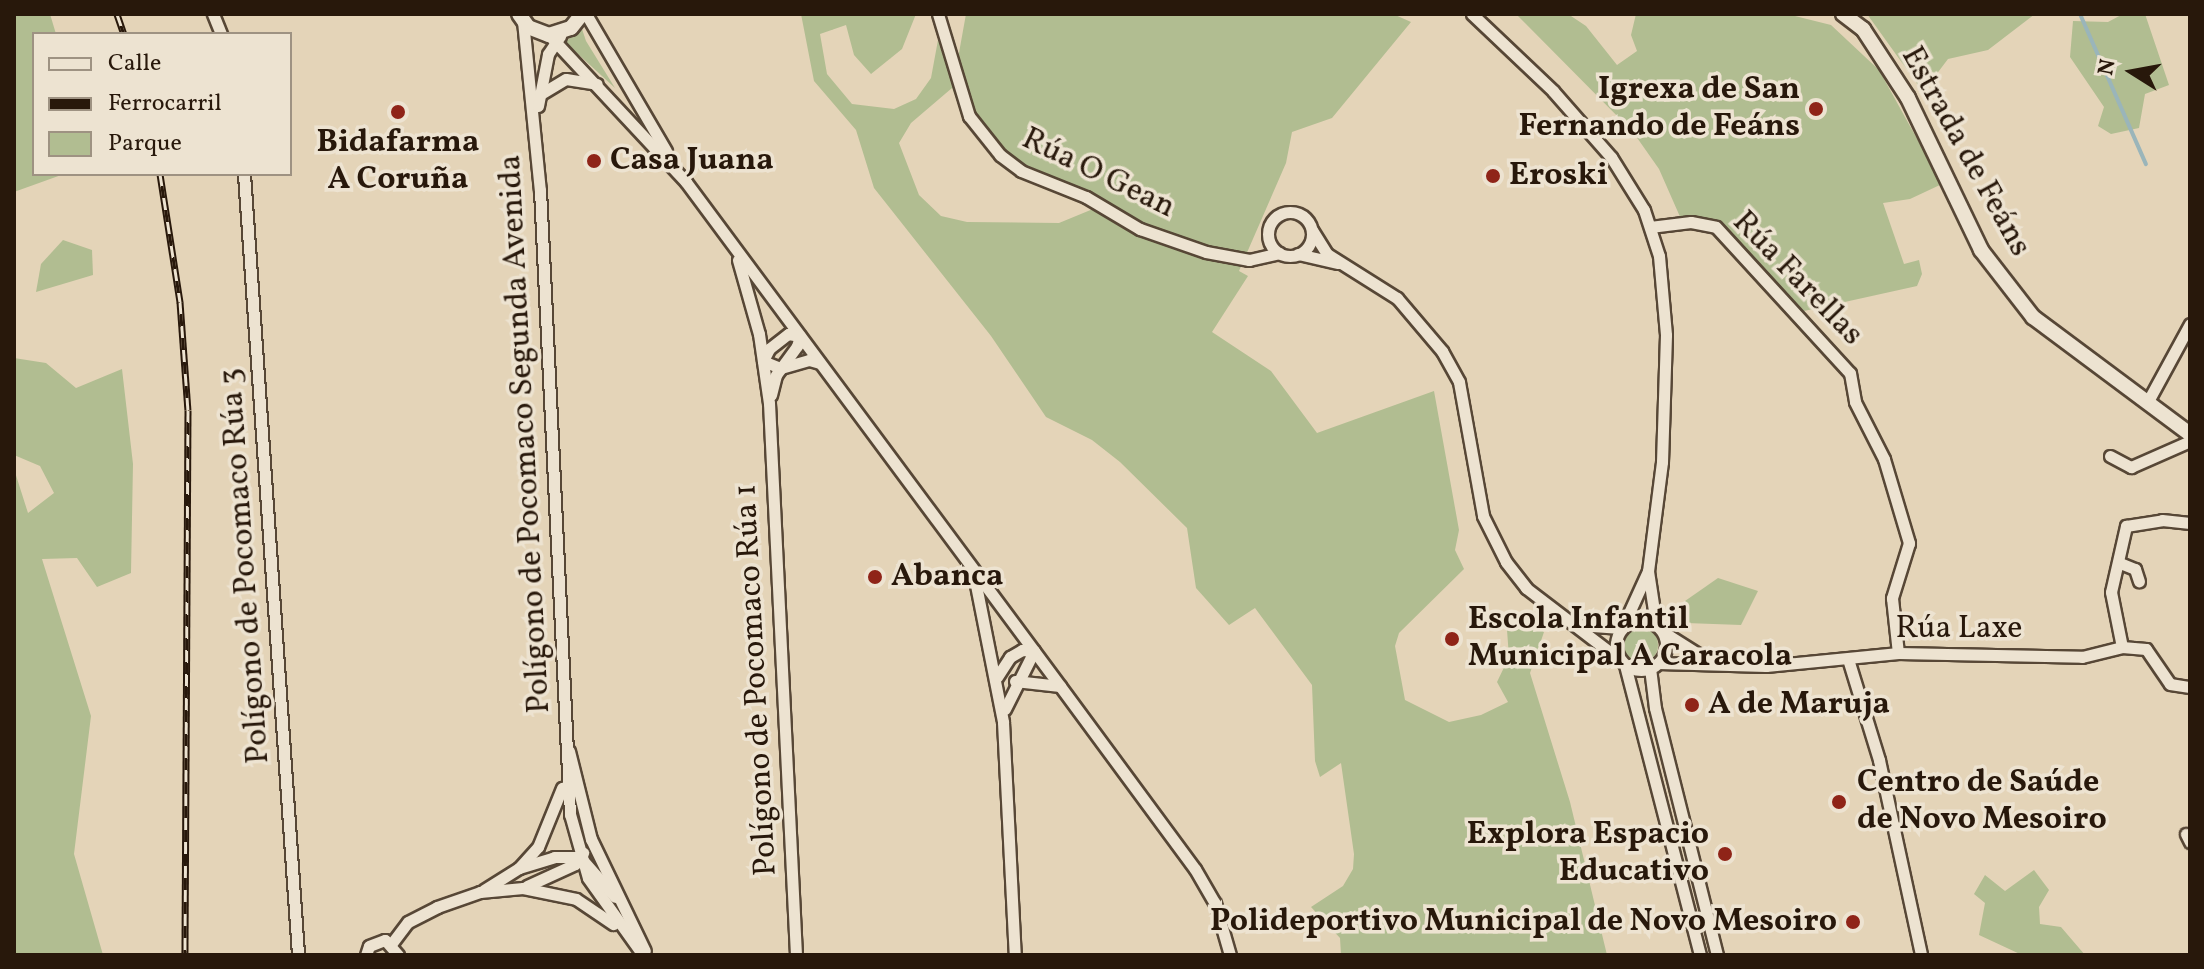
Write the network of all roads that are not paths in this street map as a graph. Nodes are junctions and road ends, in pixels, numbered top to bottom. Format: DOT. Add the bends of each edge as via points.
graph roads {
  1 [pos="584,14"];
  2 [pos="938,14"];
  3 [pos="1472,14"];
  4 [pos="1843,14"];
  5 [pos="521,18"];
  6 [pos="556,36"];
  7 [pos="600,85"];
  8 [pos="539,95"];
  9 [pos="536,122"];
  10 [pos="244,176"];
  11 [pos="686,182"];
  12 [pos="1650,227"];
  13 [pos="1312,230"];
  14 [pos="734,248"];
  15 [pos="1279,253"];
  16 [pos="1298,254"];
  17 [pos="1339,263"];
  18 [pos="2190,324"];
  19 [pos="800,336"];
  20 [pos="763,361"];
  21 [pos="820,363"];
  22 [pos="780,368"];
  23 [pos="769,403"];
  24 [pos="2147,403"];
  25 [pos="2190,434"];
  26 [pos="2190,441"];
  27 [pos="2110,456"];
  28 [pos="2190,523"];
  29 [pos="2120,563"];
  30 [pos="974,570"];
  31 [pos="1648,571"];
  32 [pos="2139,581"];
  33 [pos="1573,624"];
  34 [pos="1622,627"];
  35 [pos="1659,628"];
  36 [pos="2122,647"];
  37 [pos="1034,651"];
  38 [pos="1898,653"];
  39 [pos="1848,659"];
  40 [pos="1710,661"];
  41 [pos="1622,662"];
  42 [pos="1654,666"];
  43 [pos="997,677"];
  44 [pos="1015,681"];
  45 [pos="1060,686"];
  46 [pos="2190,687"];
  47 [pos="1003,722"];
  48 [pos="567,743"];
  49 [pos="564,770"];
  50 [pos="591,839"];
  51 [pos="580,857"];
  52 [pos="519,868"];
  53 [pos="523,888"];
  54 [pos="480,892"];
  55 [pos="629,917"];
  56 [pos="620,929"];
  57 [pos="395,949"];
  58 [pos="298,955"];
  59 [pos="366,955"];
  60 [pos="645,955"];
  61 [pos="796,955"];
  62 [pos="1015,955"];
  63 [pos="1230,955"];
  64 [pos="1700,955"];
  65 [pos="1717,955"];
  66 [pos="1921,955"];
  1 -- 6 [label="street"];
  1 -- 11 [label="street"];
  2 -- 15 [label="street, Rúa O Gean" via="969,116 991,146 1021,171 1086,197 1140,229 1206,252 1249,260"];
  3 -- 12 [label="street" via="1584,123 1630,181"];
  4 -- 24 [label="street, Estrada de Feáns" via="1863,29 1908,98 1981,250 1998,273 2033,317"];
  5 -- 6 [label="street"];
  5 -- 9 [label="street, Polígono de Pocomaco Segunda Avenida"];
  6 -- 7 [label="street"];
  6 -- 8 [label="street, Polígono de Pocomaco Segunda Avenida"];
  7 -- 8 [label="street" via="566,79"];
  7 -- 11 [label="street"];
  8 -- 9 [label="street, Polígono de Pocomaco Segunda Avenida"];
  9 -- 48 [label="street, Polígono de Pocomaco Segunda Avenida"];
  10 -- 58 [label="street, Polígono de Pocomaco Rúa 3"];
  11 -- 14 [label="street"];
  12 -- 31 [label="street" via="1662,281 1666,398"];
  12 -- 38 [label="street, Rúa Farellas" via="1691,222 1716,227 1843,362 1855,402 1884,459 1909,543 1892,598"];
  13 -- 15 [label="street" via="1301,214 1291,211 1273,218 1268,237"];
  13 -- 16 [label="street" via="1311,240"];
  13 -- 17 [label="street" via="1317,245"];
  14 -- 19 [label="street"];
  14 -- 20 [label="street, Polígono de Pocomaco Rúa 1"];
  15 -- 16 [label="street"];
  16 -- 17 [label="street"];
  17 -- 33 [label="street" via="1397,298 1442,351 1459,382 1477,498 1490,534 1526,588"];
  18 -- 24 [label="street"];
  19 -- 20 [label="street" via="776,340"];
  19 -- 21 [label="street"];
  19 -- 22 [label="street, Polígono de Pocomaco Rúa 1"];
  20 -- 22 [label="street"];
  20 -- 23 [label="street, Polígono de Pocomaco Rúa 1"];
  21 -- 22 [label="street" via="800,361"];
  21 -- 30 [label="street"];
  22 -- 23 [label="street, Polígono de Pocomaco Rúa 1"];
  23 -- 61 [label="street, Polígono de Pocomaco Rúa 1"];
  24 -- 25 [label="street, Estrada de Feáns"];
  26 -- 27 [label="street" via="2131,467"];
  28 -- 29 [label="street" via="2162,520 2126,526"];
  29 -- 32 [label="street" via="2135,569"];
  29 -- 36 [label="street" via="2111,592"];
  30 -- 37 [label="street"];
  30 -- 43 [label="street"];
  31 -- 34 [label="street"];
  31 -- 35 [label="street"];
  33 -- 34 [label="street"];
  33 -- 41 [label="street"];
  34 -- 35 [label="street" via="1639,619"];
  34 -- 41 [label="street" via="1615,642"];
  35 -- 40 [label="street, Rúa Laxe"];
  35 -- 42 [label="street" via="1666,648"];
  36 -- 38 [label="street, Rúa Laxe" via="2082,657"];
  36 -- 46 [label="street" via="2146,649 2170,684"];
  37 -- 43 [label="street" via="1010,657"];
  37 -- 44 [label="street"];
  37 -- 45 [label="street"];
  38 -- 39 [label="street, Rúa Laxe"];
  39 -- 40 [label="street, Rúa Laxe" via="1766,666"];
  39 -- 66 [label="street" via="1879,760"];
  40 -- 42 [label="street, Rúa Laxe"];
  41 -- 42 [label="street"];
  41 -- 64 [label="street" via="1667,813"];
  42 -- 65 [label="street" via="1652,694"];
  43 -- 47 [label="street"];
  44 -- 45 [label="street"];
  44 -- 47 [label="street"];
  45 -- 63 [label="street" via="1195,869 1215,903"];
  47 -- 62 [label="street"];
  48 -- 49 [label="street, Polígono de Pocomaco Segunda Avenida"];
  48 -- 50 [label="street, Polígono de Pocomaco Segunda Avenida"];
  49 -- 51 [label="street, Polígono de Pocomaco Segunda Avenida"];
  49 -- 52 [label="street" via="551,825"];
  50 -- 51 [label="street"];
  50 -- 55 [label="street, Polígono de Pocomaco Segunda Avenida"];
  51 -- 52 [label="street" via="554,857"];
  51 -- 53 [label="street" via="549,879"];
  51 -- 55 [label="street"];
  51 -- 56 [label="street, Polígono de Pocomaco Segunda Avenida"];
  52 -- 54 [label="street"];
  53 -- 54 [label="street"];
  53 -- 56 [label="street" via="576,899"];
  54 -- 57 [label="street" via="408,922"];
  55 -- 60 [label="street, Polígono de Pocomaco Segunda Avenida"];
  56 -- 60 [label="street"];
  57 -- 59 [label="street" via="377,941"];
}
